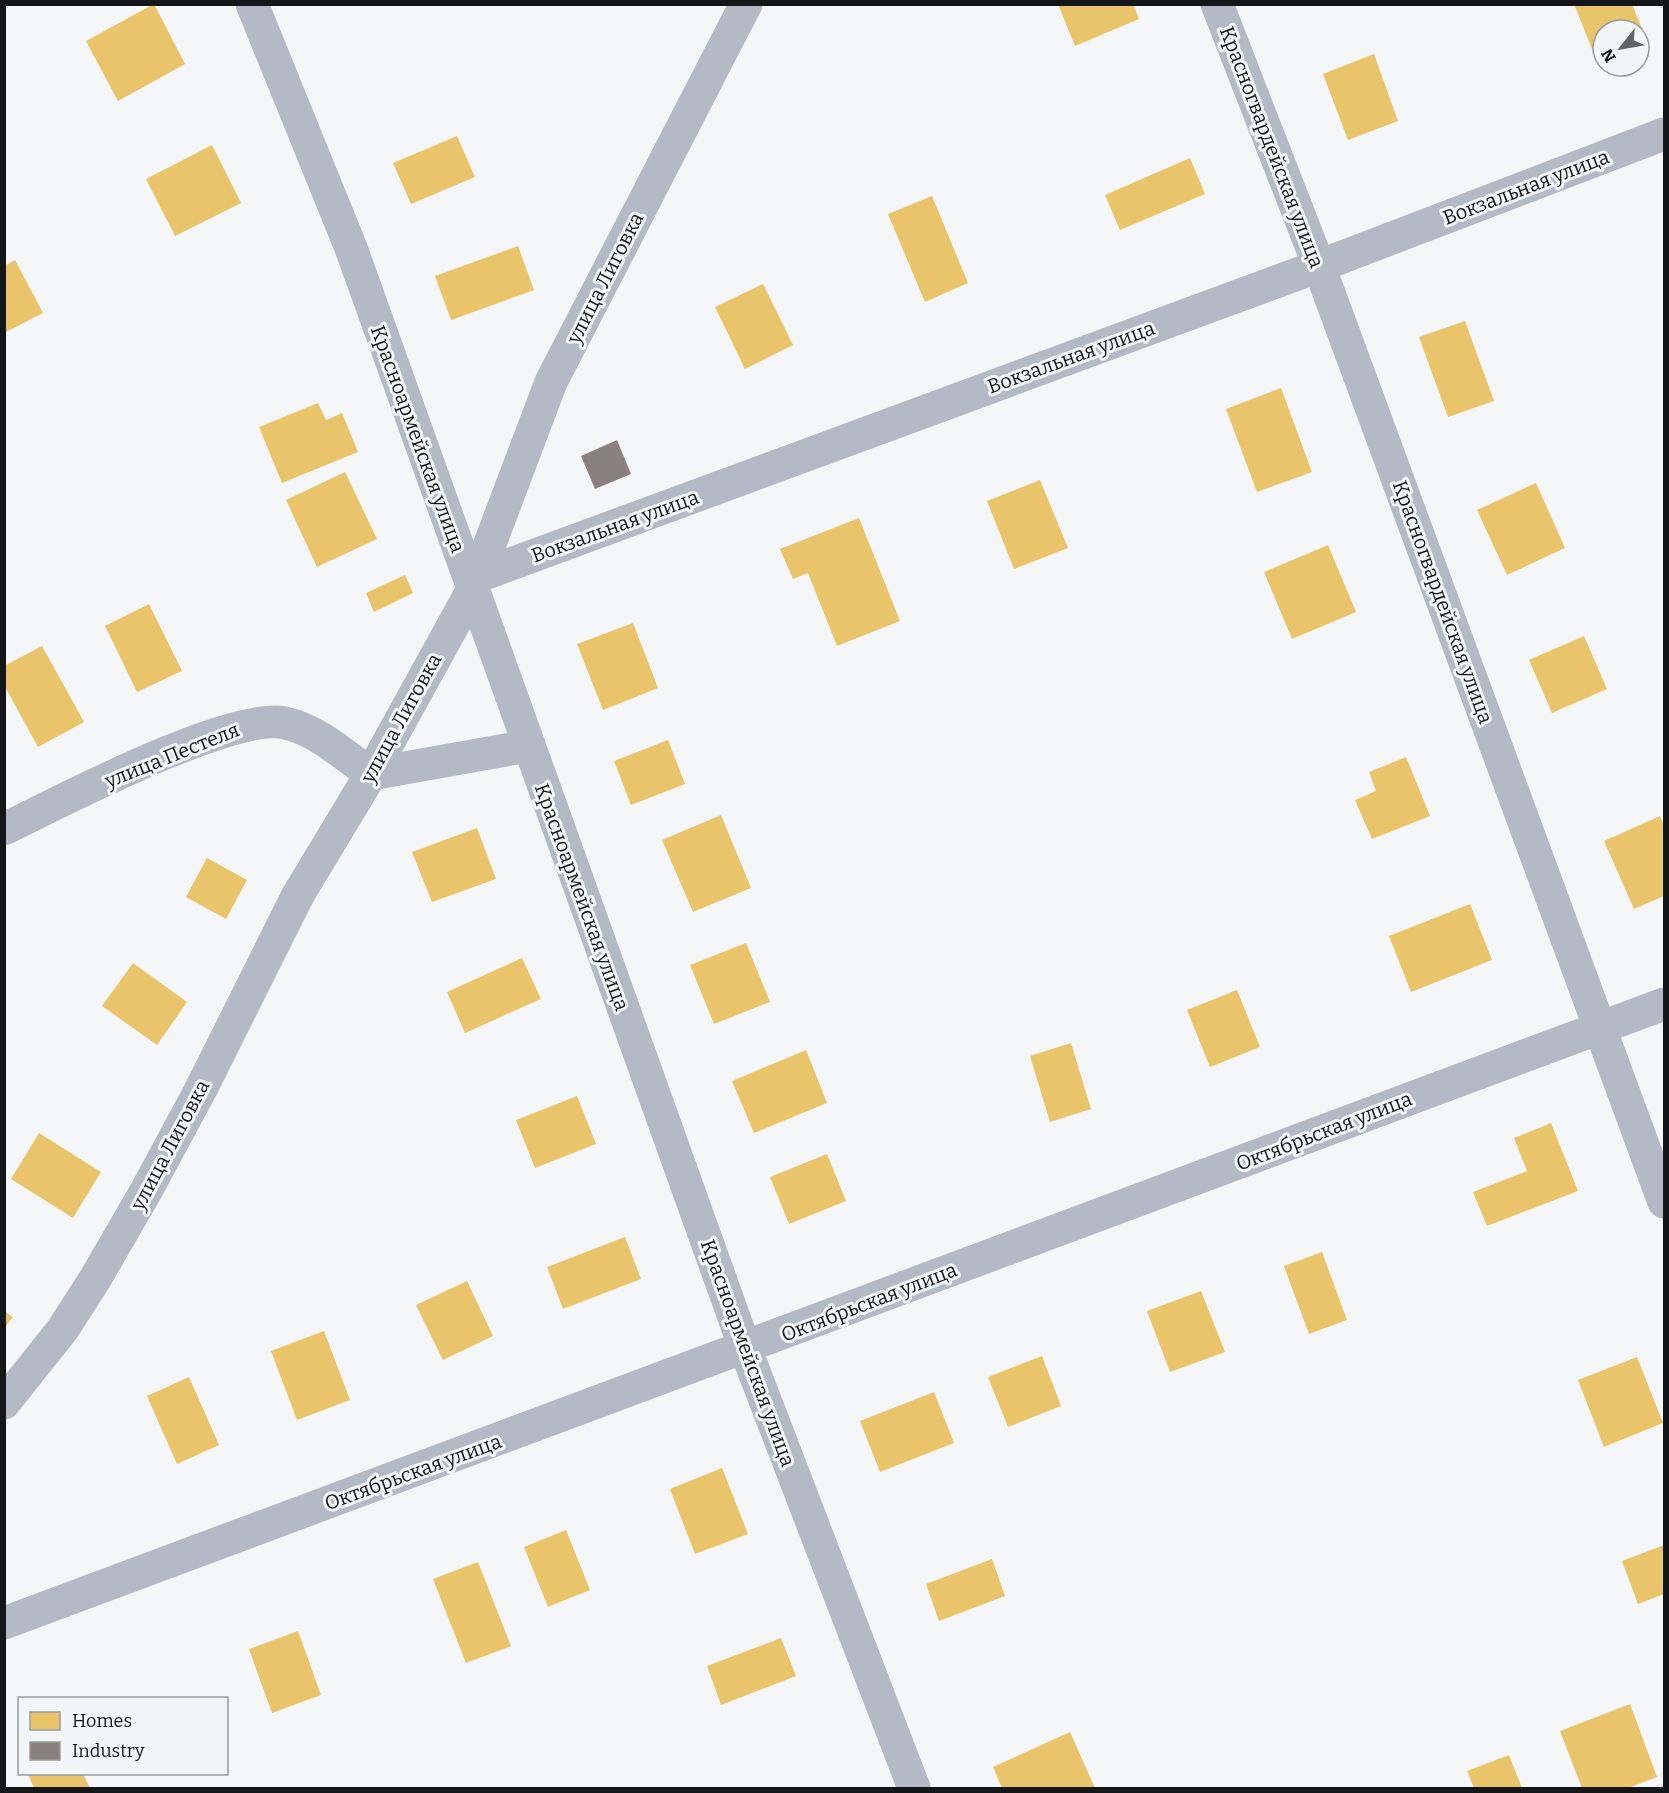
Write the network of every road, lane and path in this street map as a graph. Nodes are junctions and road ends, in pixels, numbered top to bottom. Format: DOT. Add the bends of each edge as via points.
graph roads {
  1 [pos="252,4"];
  2 [pos="746,4"];
  3 [pos="1217,4"];
  4 [pos="1665,134"];
  5 [pos="1319,266"];
  6 [pos="474,584"];
  7 [pos="528,746"];
  8 [pos="371,774"];
  9 [pos="4,829"];
  10 [pos="1665,1004"];
  11 [pos="1600,1027"];
  12 [pos="1665,1202"];
  13 [pos="745,1348"];
  14 [pos="4,1403"];
  15 [pos="4,1623"];
  16 [pos="914,1788"];
  1 -- 6 [label="street, Красноармейская улица" via="351,248"];
  2 -- 6 [label="street, улица Лиговка" via="551,382"];
  3 -- 5 [label="street, Красногвардейская улица"];
  4 -- 5 [label="street, Вокзальная улица"];
  5 -- 6 [label="street, Вокзальная улица"];
  5 -- 11 [label="street, Красногвардейская улица"];
  6 -- 7 [label="street, Красноармейская улица"];
  6 -- 8 [label="street, улица Лиговка"];
  7 -- 8 [label="street"];
  7 -- 13 [label="street, Красноармейская улица"];
  8 -- 9 [label="street, улица Пестеля" via="309,731 282,722 254,723 212,735"];
  8 -- 14 [label="street, улица Лиговка" via="298,895 201,1089 96,1279 63,1329"];
  10 -- 11 [label="street, Октябрьская улица"];
  11 -- 12 [label="street, Красногвардейская улица"];
  11 -- 13 [label="street, Октябрьская улица"];
  13 -- 15 [label="street, Октябрьская улица"];
  13 -- 16 [label="street, Красноармейская улица"];
}
